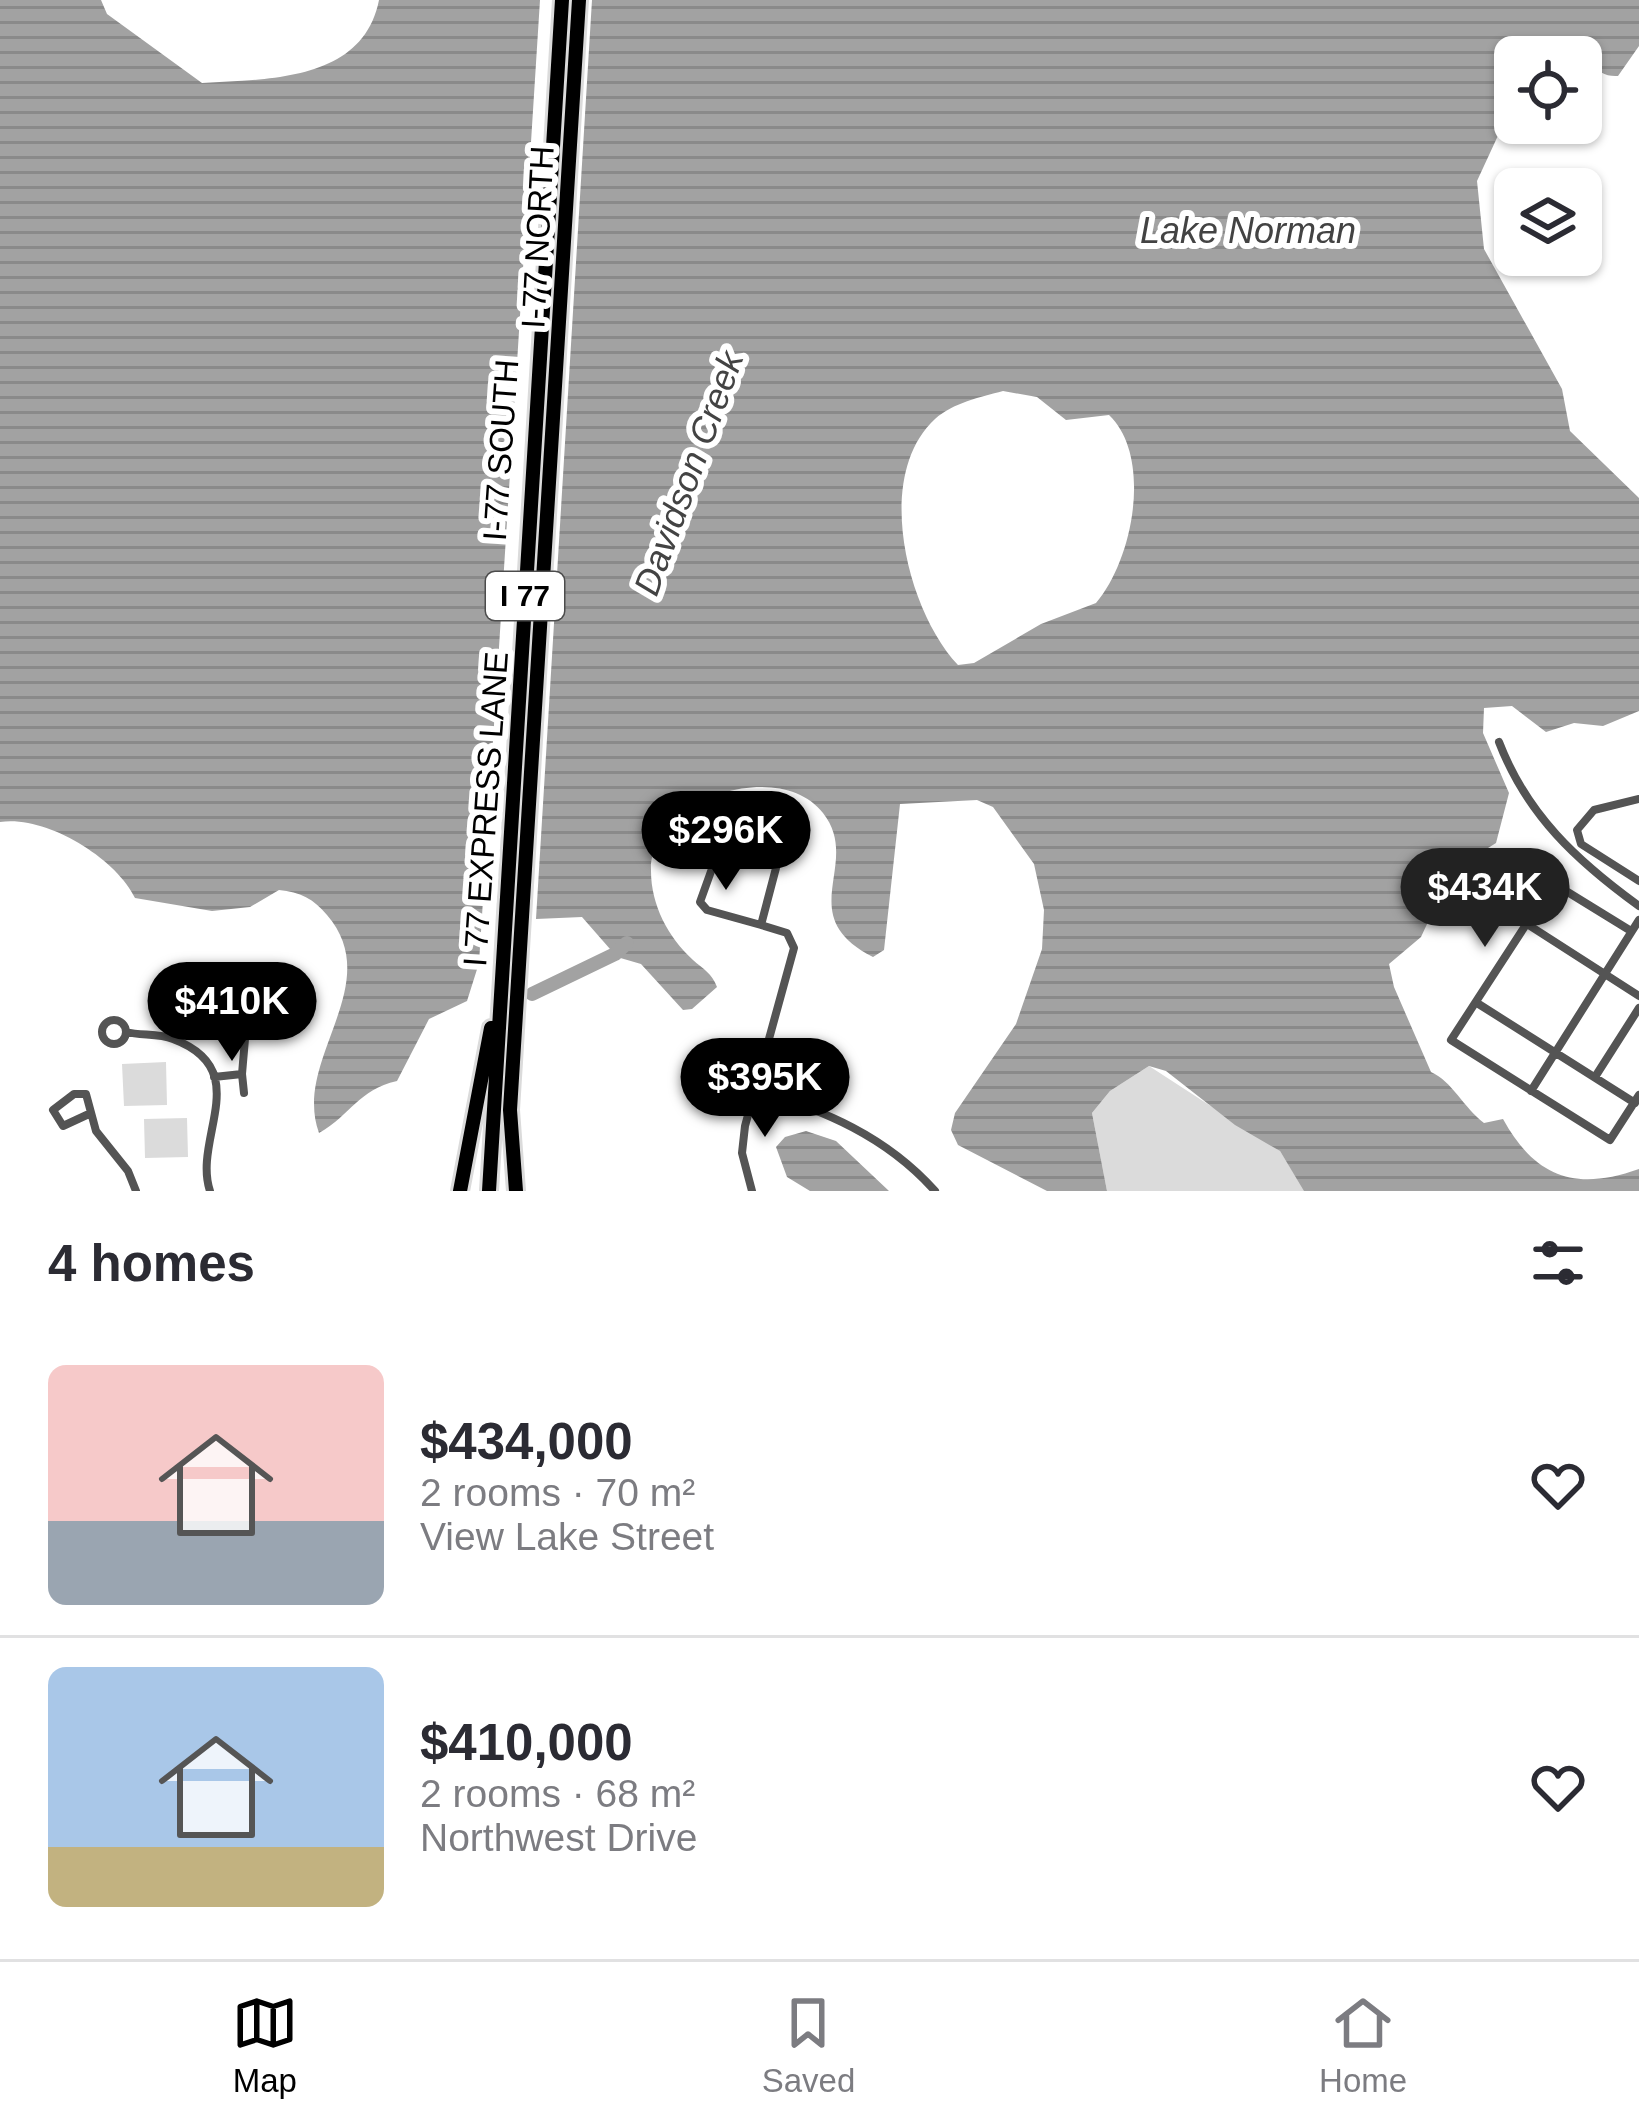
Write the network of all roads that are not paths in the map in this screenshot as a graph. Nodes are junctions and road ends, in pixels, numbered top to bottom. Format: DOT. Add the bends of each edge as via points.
graph roads {
  1 [pos="558,0"];
  2 [pos="575,0"];
  3 [pos="1499,742"];
  4 [pos="1639,799"];
  5 [pos="1639,881"];
  6 [pos="1639,906"];
  7 [pos="1639,920"];
  8 [pos="1527,924"];
  9 [pos="760,925"];
  10 [pos="1631,931"];
  11 [pos="1606,974"];
  12 [pos="1639,996"];
  13 [pos="1477,1003"];
  14 [pos="1639,1008"];
  15 [pos="491,1023"];
  16 [pos="126,1032"];
  17 [pos="244,1039"];
  18 [pos="1556,1052"];
  19 [pos="242,1074"];
  20 [pos="214,1077"];
  21 [pos="1595,1077"];
  22 [pos="755,1091"];
  23 [pos="1531,1091"];
  24 [pos="244,1093"];
  25 [pos="1637,1099"];
  26 [pos="510,1110"];
  27 [pos="91,1113"];
  28 [pos="136,1191"];
  29 [pos="210,1191"];
  30 [pos="460,1191"];
  31 [pos="485,1191"];
  32 [pos="502,1191"];
  33 [pos="515,1191"];
  34 [pos="752,1191"];
  35 [pos="934,1191"];
  1 -- 15 [label="highway, I-77 SOUTH / I 77"];
  1 -- 31 [label="highway, I 77 EXPRESS LANE / I 77"];
  2 -- 26 [label="highway, I-77 NORTH / I 77"];
  2 -- 32 [label="highway, I 77 EXPRESS LANE / I 77"];
  3 -- 6 [label="street" via="1514,781 1556,838"];
  4 -- 5 [label="street" via="1594,809 1577,830 1581,844"];
  7 -- 10 [label="street"];
  8 -- 10 [label="street" via="1553,883"];
  8 -- 11 [label="street"];
  8 -- 13 [label="street"];
  9 -- 9 [label="street" via="701,905 723,838 775,854"];
  9 -- 22 [label="street" via="787,933 794,948"];
  10 -- 11 [label="street"];
  11 -- 12 [label="street"];
  11 -- 18 [label="street"];
  13 -- 18 [label="street"];
  13 -- 23 [label="street" via="1451,1040"];
  14 -- 21 [label="street"];
  15 -- 30 [label="highway"];
  15 -- 31 [label="highway, I-77 SOUTH / I 77"];
  16 -- 20 [label="street" via="178,1040"];
  17 -- 19 [label="street"];
  18 -- 21 [label="street"];
  18 -- 23 [label="street"];
  19 -- 20 [label="street"];
  19 -- 24 [label="street"];
  20 -- 29 [label="street"];
  21 -- 25 [label="street"];
  22 -- 34 [label="street" via="742,1153"];
  22 -- 35 [label="street" via="848,1124"];
  23 -- 25 [label="street" via="1610,1140"];
  26 -- 32 [label="highway, I 77"];
  26 -- 33 [label="highway"];
  27 -- 27 [label="street" via="63,1126 53,1110 82,1091"];
  27 -- 28 [label="street"];
}
